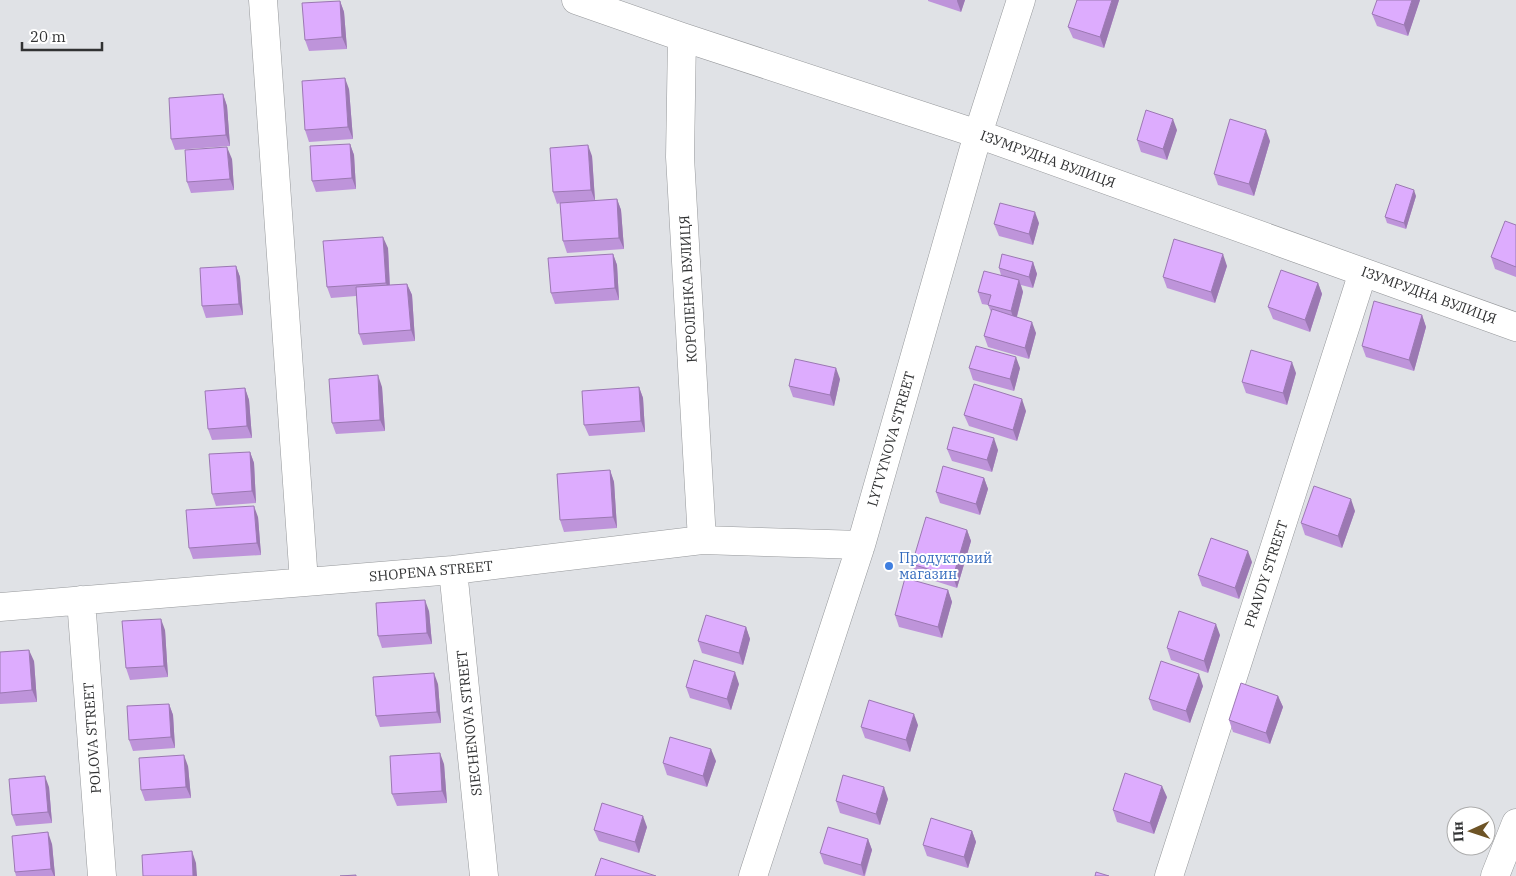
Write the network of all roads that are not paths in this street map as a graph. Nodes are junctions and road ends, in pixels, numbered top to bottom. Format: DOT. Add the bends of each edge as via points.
graph roads {
  1 [pos="263,0"];
  2 [pos="576,0"];
  3 [pos="1021,0"];
  4 [pos="682,37"];
  5 [pos="978,134"];
  6 [pos="1363,272"];
  7 [pos="1516,327"];
  8 [pos="702,540"];
  9 [pos="861,545"];
  10 [pos="453,570"];
  11 [pos="304,582"];
  12 [pos="81,600"];
  13 [pos="0,607"];
  14 [pos="1516,822"];
  15 [pos="102,876"];
  16 [pos="484,876"];
  17 [pos="753,876"];
  18 [pos="1169,876"];
  19 [pos="1495,876"];
  1 -- 11 [label="street"];
  2 -- 4 [label="street, ІЗУМРУДНА ВУЛИЦЯ"];
  3 -- 5 [label="street, LYTVYNOVA STREET"];
  4 -- 5 [label="street, ІЗУМРУДНА ВУЛИЦЯ"];
  4 -- 8 [label="street, КОРОЛЕНКА ВУЛИЦЯ" via="680,157"];
  5 -- 6 [label="street, ІЗУМРУДНА ВУЛИЦЯ"];
  5 -- 9 [label="street, LYTVYNOVA STREET"];
  6 -- 7 [label="street, ІЗУМРУДНА ВУЛИЦЯ"];
  6 -- 18 [label="street, PRAVDY STREET"];
  8 -- 9 [label="street, SHOPENA STREET"];
  8 -- 10 [label="street, SHOPENA STREET"];
  9 -- 17 [label="street, LYTVYNOVA STREET"];
  10 -- 11 [label="street, SHOPENA STREET"];
  10 -- 16 [label="street, SIECHENOVA STREET"];
  11 -- 12 [label="street, SHOPENA STREET"];
  12 -- 13 [label="street, SHOPENA STREET"];
  12 -- 15 [label="street, POLOVA STREET"];
  14 -- 19 [label="street"];
}
